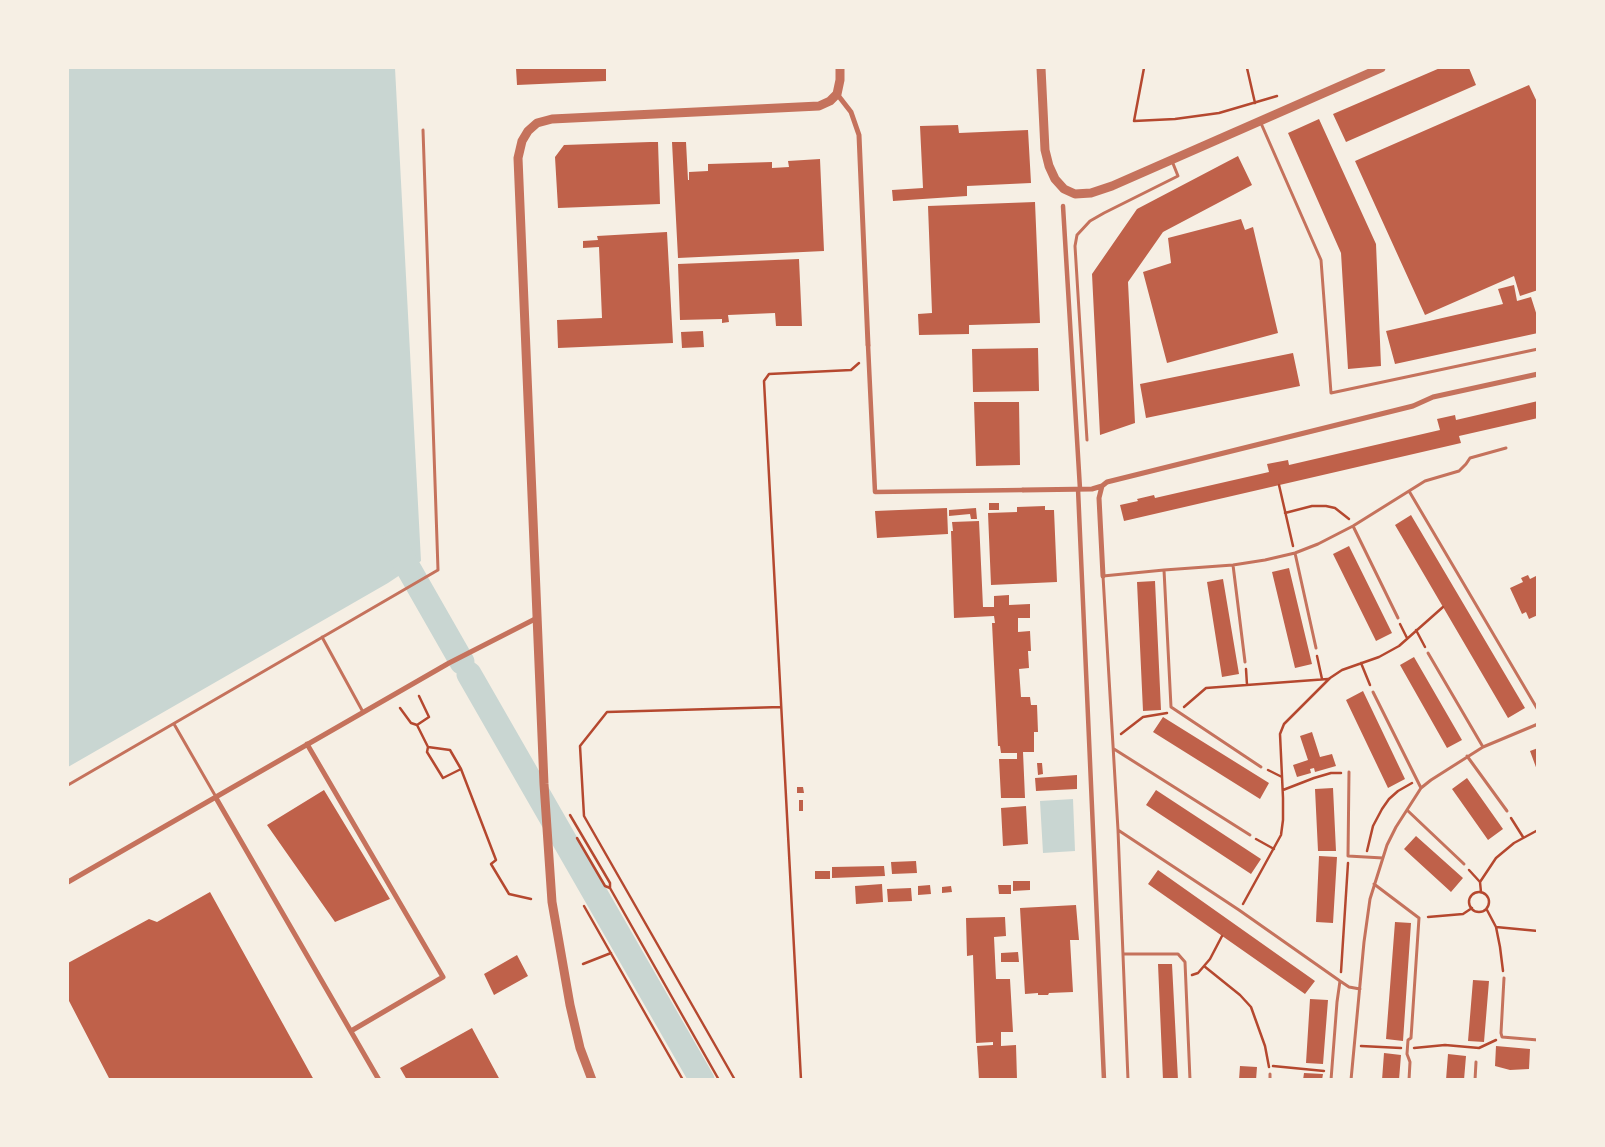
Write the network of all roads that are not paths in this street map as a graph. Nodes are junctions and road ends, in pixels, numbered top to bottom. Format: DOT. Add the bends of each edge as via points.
graph roads {
  1 [pos="840,68"];
  2 [pos="1041,68"];
  3 [pos="1381,68"];
  4 [pos="837,94"];
  5 [pos="1259,121"];
  6 [pos="423,130"];
  7 [pos="1171,160"];
  8 [pos="1063,206"];
  9 [pos="868,345"];
  10 [pos="1538,349"];
  11 [pos="1538,374"];
  12 [pos="1087,440"];
  13 [pos="1506,448"];
  14 [pos="1102,486"];
  15 [pos="1079,489"];
  16 [pos="1023,490"];
  17 [pos="1409,491"];
  18 [pos="1353,526"];
  19 [pos="1295,553"];
  20 [pos="1233,565"];
  21 [pos="1164,570"];
  22 [pos="1103,576"];
  23 [pos="538,617"];
  24 [pos="1398,618"];
  25 [pos="322,638"];
  26 [pos="1316,648"];
  27 [pos="1428,652"];
  28 [pos="1245,662"];
  29 [pos="1373,692"];
  30 [pos="1538,710"];
  31 [pos="363,712"];
  32 [pos="174,724"];
  33 [pos="1538,724"];
  34 [pos="307,744"];
  35 [pos="1483,747"];
  36 [pos="1114,749"];
  37 [pos="1466,756"];
  38 [pos="1262,767"];
  39 [pos="1349,772"];
  40 [pos="68,785"];
  41 [pos="1421,788"];
  42 [pos="216,798"];
  43 [pos="1407,810"];
  44 [pos="1507,811"];
  45 [pos="1118,830"];
  46 [pos="1250,835"];
  47 [pos="1383,858"];
  48 [pos="1464,864"];
  49 [pos="68,882"];
  50 [pos="1374,884"];
  51 [pos="1123,954"];
  52 [pos="1504,978"];
  53 [pos="1340,981"];
  54 [pos="1360,990"];
  55 [pos="352,1031"];
  56 [pos="1538,1040"];
  57 [pos="1476,1062"];
  58 [pos="1270,1074"];
  59 [pos="379,1080"];
  60 [pos="592,1080"];
  61 [pos="1104,1080"];
  62 [pos="1128,1080"];
  63 [pos="1190,1080"];
  64 [pos="1270,1080"];
  65 [pos="1331,1080"];
  66 [pos="1351,1080"];
  67 [pos="1409,1080"];
  68 [pos="1475,1080"];
  1 -- 4 [label="street"];
  2 -- 7 [label="street" via="1045,150 1049,166 1064,189 1075,194 1091,193"];
  3 -- 5 [label="street"];
  4 -- 9 [label="street" via="850,112 860,135"];
  4 -- 23 [label="street" via="830,101 809,107 552,119 536,123 522,141 518,158"];
  5 -- 7 [label="street"];
  5 -- 10 [label="lane" via="1322,260 1331,393"];
  6 -- 25 [label="lane" via="438,570"];
  7 -- 12 [label="lane" via="1178,176 1090,221 1077,235 1075,246"];
  8 -- 15 [label="street"];
  9 -- 16 [label="street" via="875,492"];
  11 -- 14 [label="street" via="1433,397 1413,406 1107,482"];
  13 -- 17 [label="lane" via="1470,458 1459,470"];
  14 -- 15 [label="street"];
  14 -- 22 [label="street" via="1099,498"];
  15 -- 16 [label="street"];
  15 -- 61 [label="street"];
  17 -- 18 [label="lane"];
  17 -- 30 [label="lane"];
  18 -- 19 [label="lane"];
  18 -- 24 [label="lane"];
  19 -- 20 [label="lane"];
  19 -- 26 [label="lane"];
  20 -- 21 [label="lane"];
  20 -- 28 [label="lane"];
  21 -- 22 [label="lane"];
  21 -- 38 [label="lane" via="1171,707"];
  22 -- 36 [label="lane"];
  23 -- 31 [label="street" via="449,662"];
  23 -- 60 [label="street" via="552,902 580,1048"];
  25 -- 31 [label="lane"];
  25 -- 32 [label="lane"];
  27 -- 35 [label="lane"];
  29 -- 41 [label="lane"];
  31 -- 34 [label="street"];
  32 -- 40 [label="lane"];
  32 -- 42 [label="lane"];
  33 -- 35 [label="lane"];
  34 -- 42 [label="street"];
  34 -- 55 [label="street" via="443,977"];
  35 -- 37 [label="lane"];
  36 -- 45 [label="lane"];
  36 -- 46 [label="lane"];
  37 -- 41 [label="lane"];
  37 -- 44 [label="lane"];
  39 -- 47 [label="lane" via="1348,856"];
  41 -- 43 [label="lane"];
  42 -- 49 [label="street"];
  42 -- 55 [label="street"];
  43 -- 47 [label="lane"];
  43 -- 48 [label="lane"];
  45 -- 51 [label="lane"];
  45 -- 53 [label="lane"];
  47 -- 50 [label="lane"];
  50 -- 54 [label="lane"];
  50 -- 67 [label="lane" via="1419,918 1411,1038 1407,1048"];
  51 -- 62 [label="lane"];
  51 -- 63 [label="lane" via="1178,954 1185,962"];
  52 -- 56 [label="lane" via="1502,1037"];
  53 -- 54 [label="lane"];
  53 -- 65 [label="lane"];
  54 -- 66 [label="lane"];
  55 -- 59 [label="street"];
  57 -- 68 [label="lane"];
  58 -- 64 [label="lane"];
}
